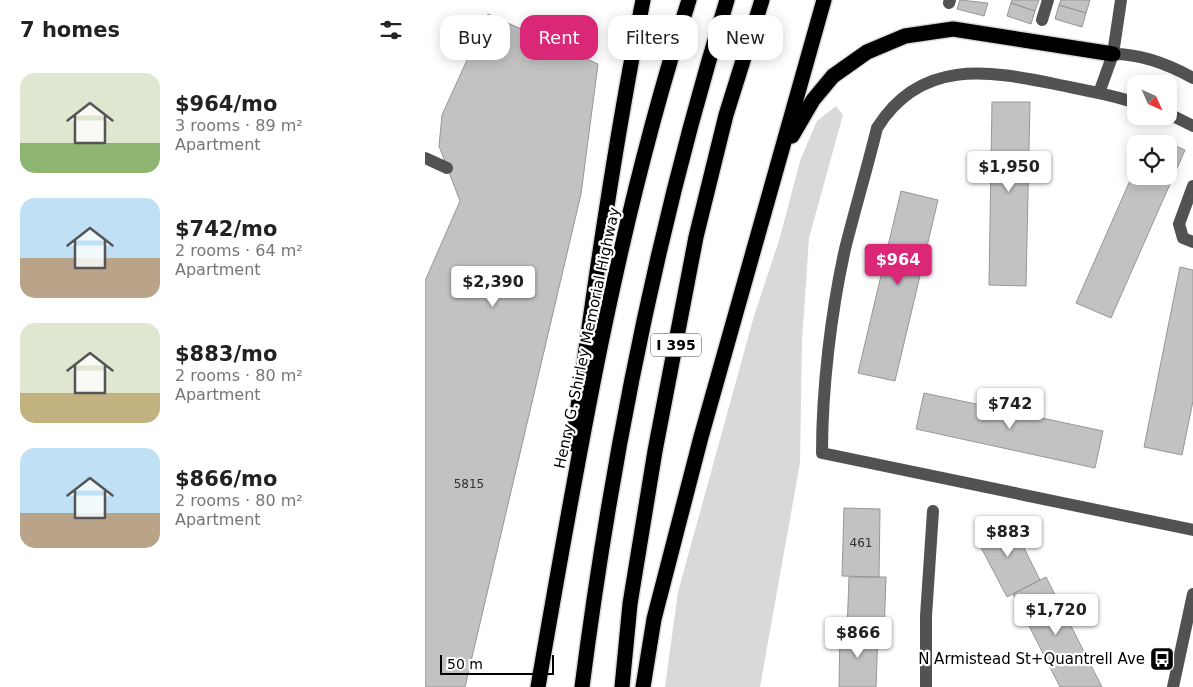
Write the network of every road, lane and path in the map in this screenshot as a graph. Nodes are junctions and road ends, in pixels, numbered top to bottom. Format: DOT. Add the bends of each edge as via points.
graph roads {
  1 [pos="643,0"];
  2 [pos="689,0"];
  3 [pos="727,0"];
  4 [pos="761,0"];
  5 [pos="823,0"];
  6 [pos="1048,0"];
  7 [pos="1121,0"];
  8 [pos="1041,20"];
  9 [pos="1113,54"];
  10 [pos="1193,78"];
  11 [pos="1099,93"];
  12 [pos="1127,101"];
  13 [pos="1177,118"];
  14 [pos="1193,126"];
  15 [pos="425,158"];
  16 [pos="447,168"];
  17 [pos="1193,186"];
  18 [pos="770,190"];
  19 [pos="1193,242"];
  20 [pos="933,511"];
  21 [pos="1193,530"];
  22 [pos="1193,594"];
  23 [pos="547,638"];
  24 [pos="539,687"];
  25 [pos="582,687"];
  26 [pos="621,687"];
  27 [pos="643,687"];
  28 [pos="926,687"];
  29 [pos="1173,687"];
  1 -- 23 [label="highway" via="595,281"];
  2 -- 23 [label="highway, Henry G. Shirley Memorial Highway" via="668,63 619,260"];
  3 -- 25 [label="highway" via="703,77 660,245 627,396 596,578"];
  4 -- 26 [label="highway, I 395" via="726,115 696,237 655,451 630,604"];
  5 -- 18 [label="highway"];
  6 -- 8 [label="street"];
  7 -- 9 [label="street"];
  9 -- 10 [label="street" via="1142,57"];
  9 -- 11 [label="street"];
  9 -- 18 [label="highway" via="953,29 905,36 887,43 849,63 813,100 789,142"];
  11 -- 12 [label="street"];
  11 -- 21 [label="street" via="1001,73 960,74 940,78 920,88 888,111 877,128 845,250 834,313 821,453"];
  13 -- 14 [label="street"];
  15 -- 16 [label="street"];
  17 -- 19 [label="street" via="1179,224 1183,238"];
  18 -- 27 [label="highway" via="654,619"];
  20 -- 28 [label="street" via="926,616"];
  22 -- 29 [label="street"];
  23 -- 24 [label="highway, Henry G. Shirley Memorial Highway"];
}
